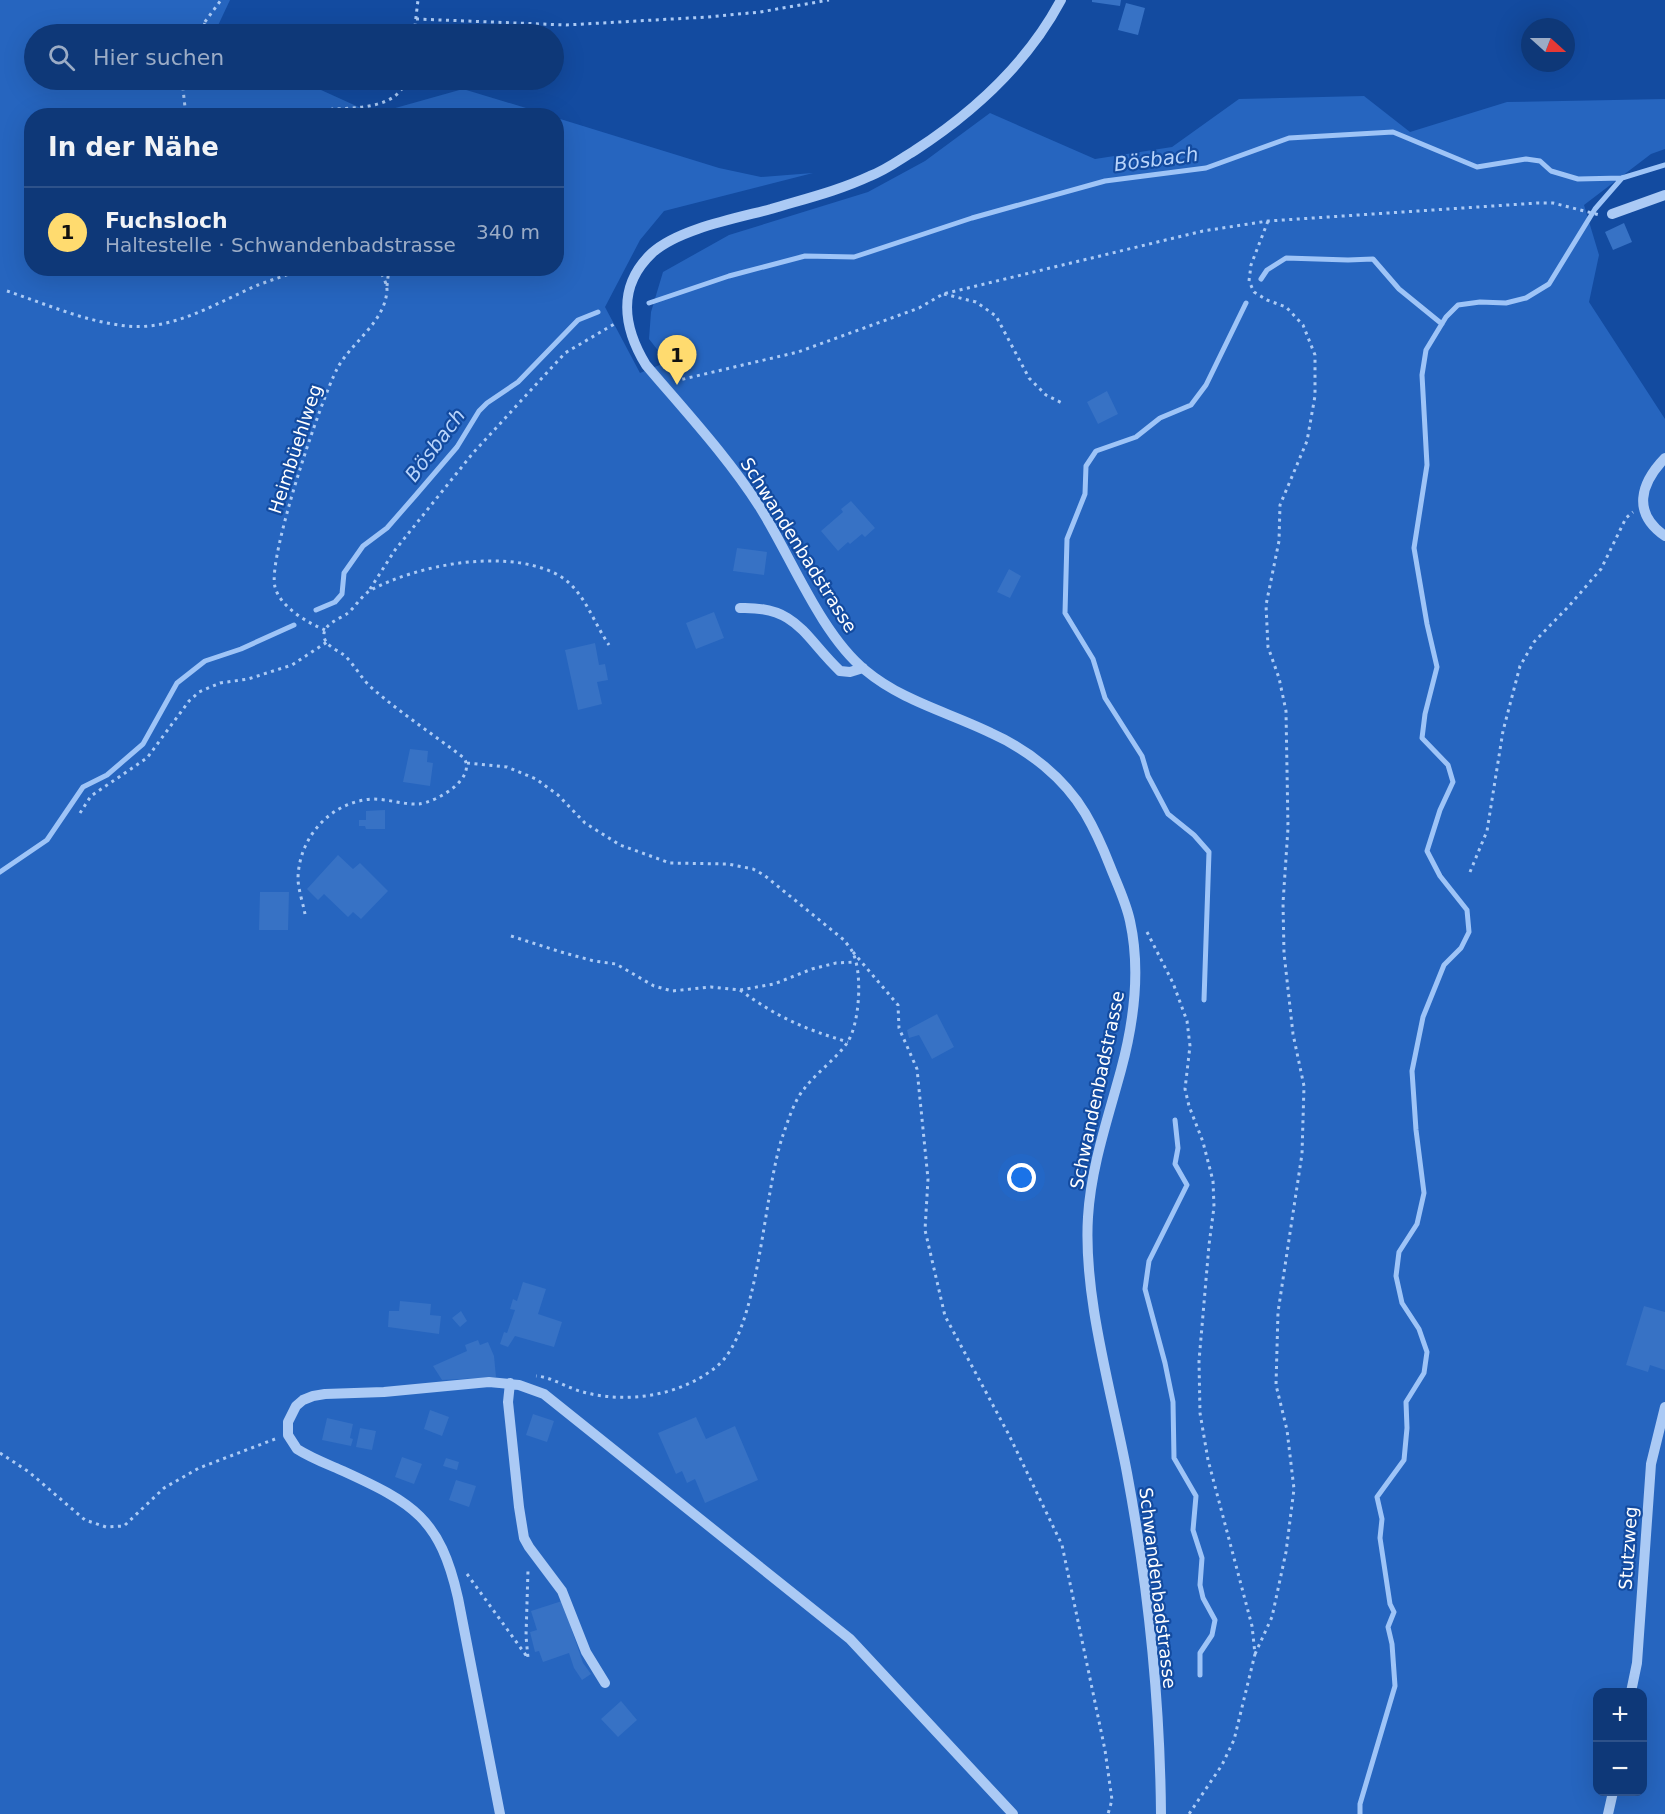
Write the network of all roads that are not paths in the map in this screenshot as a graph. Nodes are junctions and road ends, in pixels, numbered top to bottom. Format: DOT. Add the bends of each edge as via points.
graph roads {
  1 [pos="1061,0"];
  2 [pos="1665,195"];
  3 [pos="1612,214"];
  4 [pos="1665,458"];
  5 [pos="1665,536"];
  6 [pos="740,608"];
  7 [pos="863,668"];
  8 [pos="510,1383"];
  9 [pos="1665,1407"];
  10 [pos="605,1683"];
  11 [pos="1632,1688"];
  12 [pos="1612,1796"];
  13 [pos="500,1814"];
  14 [pos="1013,1814"];
  15 [pos="1161,1814"];
  16 [pos="1608,1814"];
  1 -- 7 [label="street, Schwandenbadstrasse" via="1036,40 1002,82 952,124 890,166 842,188 679,237 658,249 631,284 627,316 638,351 746,486 824,620 844,650"];
  2 -- 3 [label="street"];
  4 -- 5 [label="street" via="1644,491 1643,508 1649,523"];
  6 -- 7 [label="street" via="775,611 799,626 840,671"];
  7 -- 15 [label="street, Schwandenbadstrasse" via="903,696 994,733 1051,772 1069,790 1098,838 1130,921 1136,987 1132,1021 1092,1180 1088,1246 1094,1312 1137,1526 1150,1635"];
  8 -- 10 [label="street" via="508,1402 522,1529 529,1546 562,1591 586,1652"];
  8 -- 13 [label="street" via="313,1396 303,1400 288,1422 288,1435 297,1449 406,1504 440,1544 452,1572"];
  8 -- 14 [label="street" via="534,1389 555,1403 850,1639"];
  9 -- 11 [label="street, Stutzweg" via="1651,1464 1637,1663"];
  12 -- 16 [label="street"];
}
